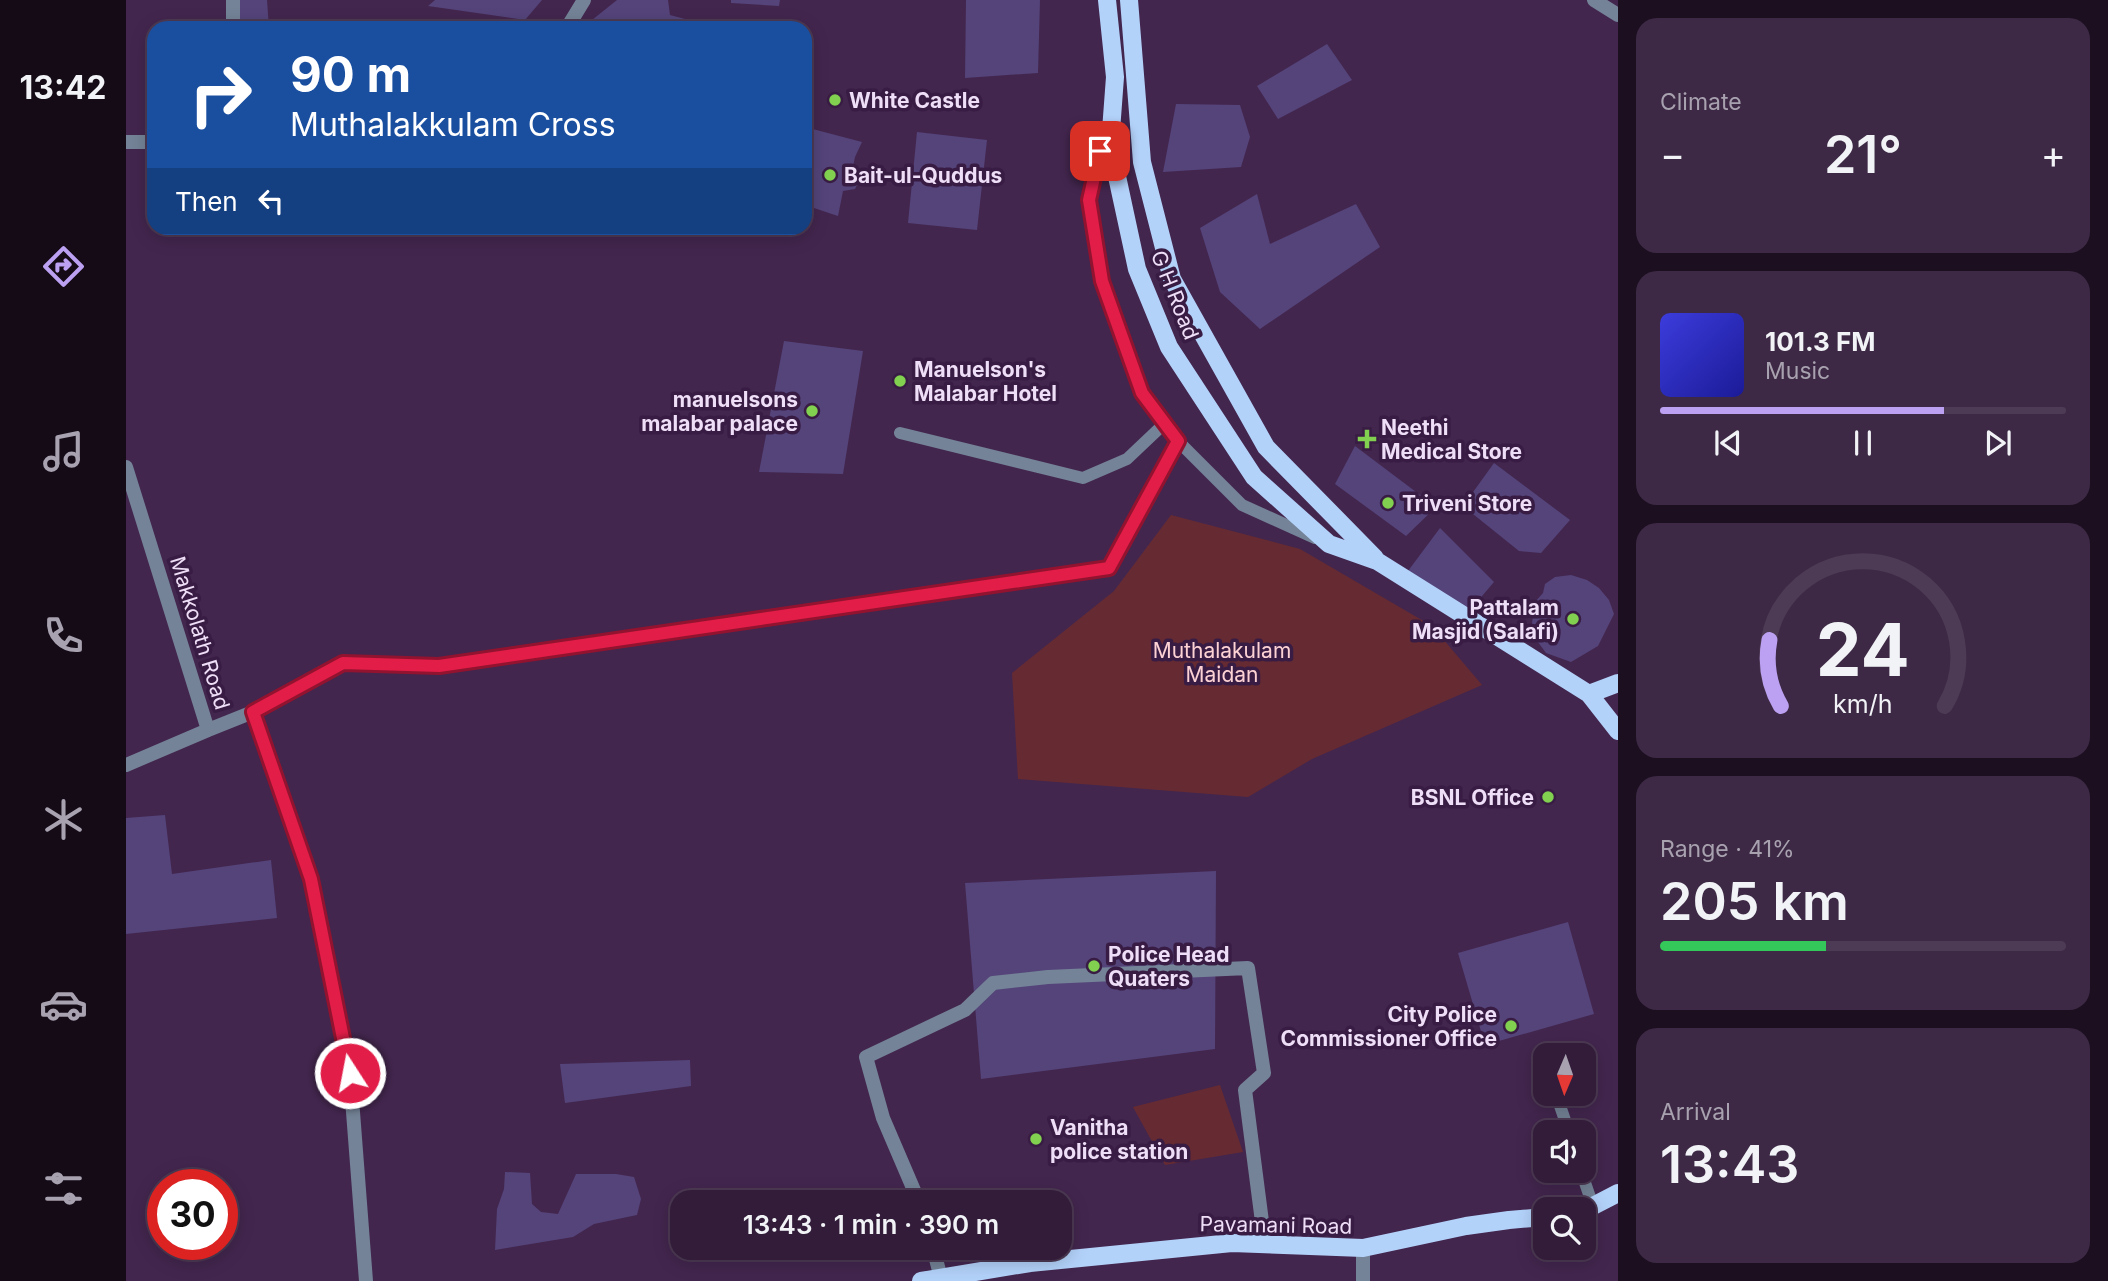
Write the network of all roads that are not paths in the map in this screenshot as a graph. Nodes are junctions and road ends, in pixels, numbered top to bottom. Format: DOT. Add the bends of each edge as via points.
graph roads {
  1 [pos="233,0"];
  2 [pos="584,0"];
  3 [pos="1107,0"];
  4 [pos="1129,0"];
  5 [pos="1594,0"];
  6 [pos="1618,15"];
  7 [pos="233,21"];
  8 [pos="571,21"];
  9 [pos="1115,76"];
  10 [pos="126,142"];
  11 [pos="147,142"];
  12 [pos="1165,423"];
  13 [pos="900,433"];
  14 [pos="1178,441"];
  15 [pos="126,467"];
  16 [pos="1329,544"];
  17 [pos="1377,561"];
  18 [pos="1618,683"];
  19 [pos="1589,694"];
  20 [pos="253,712"];
  21 [pos="208,730"];
  22 [pos="1618,731"];
  23 [pos="126,765"];
  24 [pos="914,1190"];
  25 [pos="1618,1193"];
  26 [pos="1596,1204"];
  27 [pos="1533,1218"];
  28 [pos="1265,1245"];
  29 [pos="1363,1248"];
  30 [pos="936,1260"];
  31 [pos="941,1278"];
  32 [pos="366,1281"];
  33 [pos="921,1281"];
  34 [pos="1363,1281"];
  1 -- 7 [label="street"];
  2 -- 8 [label="street"];
  3 -- 9 [label="main road, G H Road"];
  4 -- 17 [label="main road, G H Road" via="1142,162 1172,279 1266,447"];
  5 -- 6 [label="street"];
  9 -- 12 [label="lane" via="1089,200 1102,281 1142,393"];
  9 -- 16 [label="main road, G H Road" via="1110,144 1137,269 1169,347 1254,477"];
  10 -- 11 [label="street"];
  12 -- 13 [label="lane" via="1127,459 1083,478"];
  12 -- 14 [label="lane"];
  14 -- 16 [label="lane" via="1242,505"];
  14 -- 20 [label="street" via="1109,568 439,666 343,663"];
  15 -- 21 [label="street, Makkolath Road"];
  16 -- 17 [label="main road, G H Road"];
  17 -- 19 [label="main road, G H Road"];
  18 -- 19 [label="main road"];
  19 -- 22 [label="main road, G H Road"];
  20 -- 21 [label="street, Makkolath Road"];
  20 -- 32 [label="street, Makkolath Road" via="311,879 350,1073"];
  21 -- 23 [label="street"];
  24 -- 28 [label="street" via="883,1118 866,1057 965,1010 993,983 1248,968 1264,1073 1245,1090"];
  25 -- 26 [label="main road"];
  27 -- 29 [label="main road, Pavamani Road" via="1466,1226"];
  28 -- 29 [label="main road, Pavamani Road"];
  28 -- 31 [label="main road, Pavamani Road" via="1232,1243 1117,1253"];
  29 -- 34 [label="street"];
  30 -- 31 [label="street"];
  31 -- 33 [label="main road, Pavamani Road"];
}
